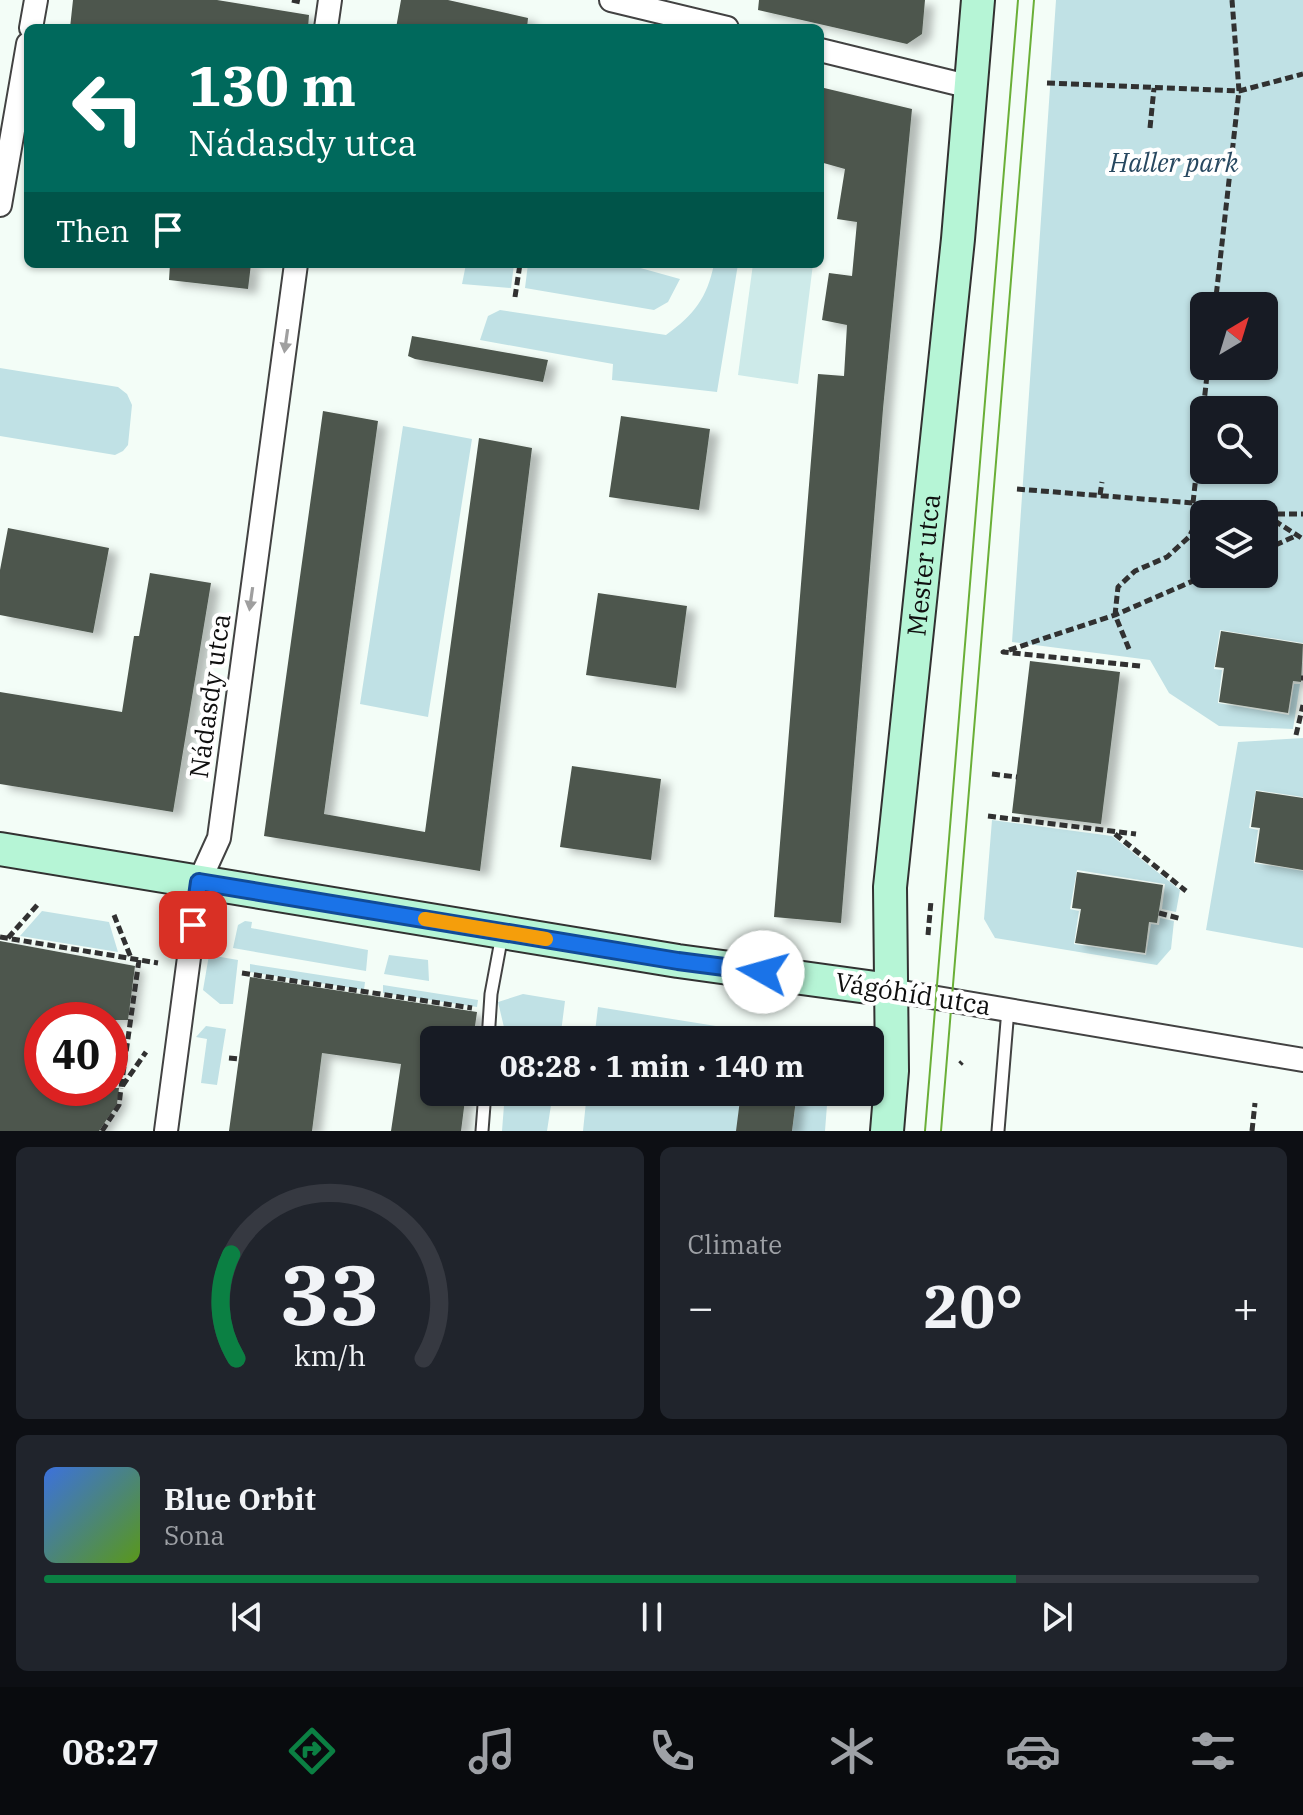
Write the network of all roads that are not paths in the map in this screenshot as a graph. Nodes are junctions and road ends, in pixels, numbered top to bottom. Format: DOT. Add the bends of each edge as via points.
graph roads {
  1 [pos="36,0"];
  2 [pos="330,0"];
  3 [pos="611,0"];
  4 [pos="978,0"];
  5 [pos="32,24"];
  6 [pos="327,24"];
  7 [pos="710,24"];
  8 [pos="824,51"];
  9 [pos="24,67"];
  10 [pos="971,87"];
  11 [pos="0,205"];
  12 [pos="295,268"];
  13 [pos="0,849"];
  14 [pos="199,882"];
  15 [pos="503,931"];
  16 [pos="890,990"];
  17 [pos="1008,1008"];
  18 [pos="488,1026"];
  19 [pos="1303,1060"];
  20 [pos="484,1106"];
  21 [pos="166,1131"];
  22 [pos="482,1131"];
  23 [pos="887,1131"];
  24 [pos="998,1131"];
  1 -- 5 [label="street"];
  2 -- 6 [label="street"];
  3 -- 7 [label="street"];
  4 -- 10 [label="street, Mester utca"];
  8 -- 10 [label="street"];
  9 -- 11 [label="street"];
  10 -- 16 [label="street, Mester utca" via="890,887"];
  12 -- 14 [label="street, Nádasdy utca, one-way" via="219,838"];
  13 -- 14 [label="street, Vágóhíd utca"];
  14 -- 15 [label="street, Vágóhíd utca"];
  14 -- 21 [label="street, Nádasdy utca"];
  15 -- 16 [label="street, Vágóhíd utca"];
  15 -- 18 [label="lane"];
  16 -- 17 [label="street, Vágóhíd utca"];
  16 -- 23 [label="street, Mester utca"];
  17 -- 19 [label="street, Vágóhíd utca"];
  17 -- 24 [label="lane"];
  20 -- 22 [label="lane"];
}
